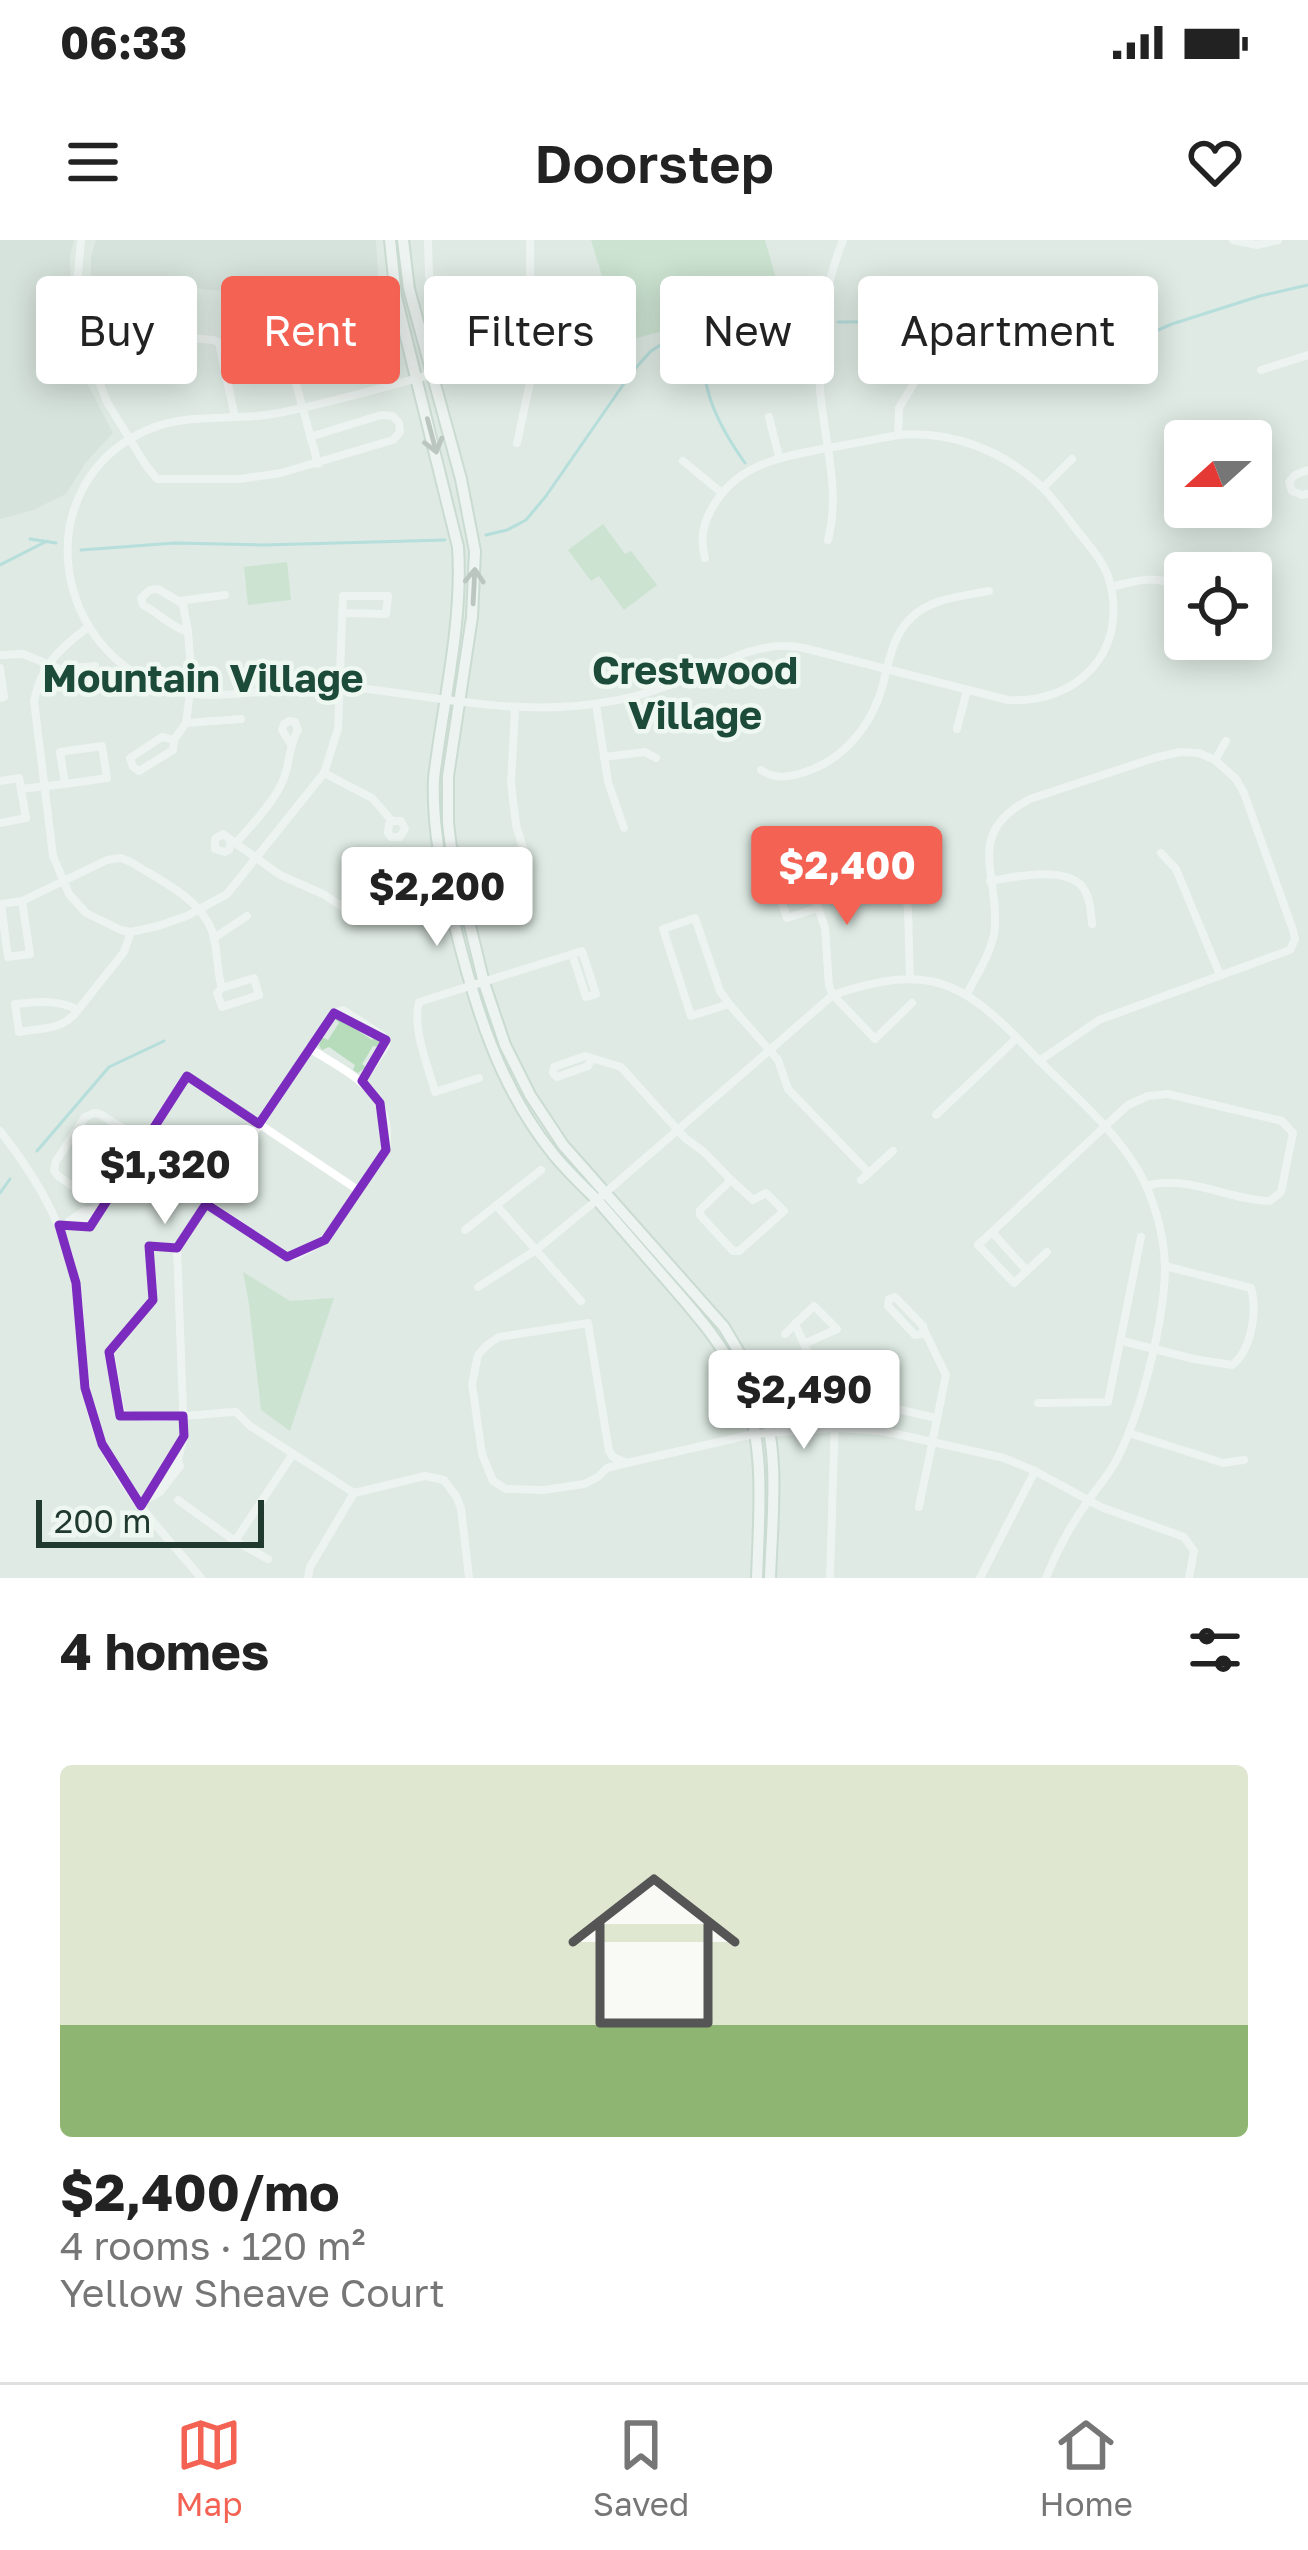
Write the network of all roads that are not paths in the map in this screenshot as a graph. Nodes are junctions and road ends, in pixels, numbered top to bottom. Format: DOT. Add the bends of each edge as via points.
graph roads {
  1 [pos="396,240"];
  2 [pos="428,240"];
  3 [pos="530,240"];
  4 [pos="843,240"];
  5 [pos="1233,240"];
  6 [pos="1278,240"];
  7 [pos="82,242"];
  8 [pos="429,276"];
  9 [pos="530,276"];
  10 [pos="197,338"];
  11 [pos="424,350"];
  12 [pos="1308,355"];
  13 [pos="1261,370"];
  14 [pos="424,376"];
  15 [pos="416,378"];
  16 [pos="295,380"];
  17 [pos="296,384"];
  18 [pos="433,384"];
  19 [pos="530,384"];
  20 [pos="913,384"];
  21 [pos="301,407"];
  22 [pos="769,416"];
  23 [pos="235,417"];
  24 [pos="898,435"];
  25 [pos="310,437"];
  26 [pos="130,440"];
  27 [pos="517,443"];
  28 [pos="829,448"];
  29 [pos="779,457"];
  30 [pos="1072,459"];
  31 [pos="683,461"];
  32 [pos="318,464"];
  33 [pos="1308,470"];
  34 [pos="1043,488"];
  35 [pos="722,493"];
  36 [pos="1308,494"];
  37 [pos="828,540"];
  38 [pos="706,558"];
  39 [pos="1164,579"];
  40 [pos="1111,586"];
  41 [pos="989,591"];
  42 [pos="225,595"];
  43 [pos="178,601"];
  44 [pos="342,613"];
  45 [pos="87,628"];
  46 [pos="188,632"];
  47 [pos="0,655"];
  48 [pos="47,664"];
  49 [pos="95,666"];
  50 [pos="0,668"];
  51 [pos="886,669"];
  52 [pos="340,686"];
  53 [pos="968,690"];
  54 [pos="192,692"];
  55 [pos="0,698"];
  56 [pos="444,699"];
  57 [pos="459,701"];
  58 [pos="596,704"];
  59 [pos="515,708"];
  60 [pos="241,718"];
  61 [pos="186,723"];
  62 [pos="957,729"];
  63 [pos="174,740"];
  64 [pos="1226,741"];
  65 [pos="290,742"];
  66 [pos="604,757"];
  67 [pos="656,758"];
  68 [pos="1215,760"];
  69 [pos="761,770"];
  70 [pos="324,772"];
  71 [pos="0,781"];
  72 [pos="65,784"];
  73 [pos="43,785"];
  74 [pos="21,788"];
  75 [pos="392,821"];
  76 [pos="0,823"];
  77 [pos="625,828"];
  78 [pos="1161,853"];
  79 [pos="256,859"];
  80 [pos="856,860"];
  81 [pos="527,861"];
  82 [pos="62,880"];
  83 [pos="990,881"];
  84 [pos="22,901"];
  85 [pos="818,908"];
  86 [pos="200,910"];
  87 [pos="351,912"];
  88 [pos="248,916"];
  89 [pos="1093,924"];
  90 [pos="131,932"];
  91 [pos="214,938"];
  92 [pos="572,955"];
  93 [pos="1220,975"];
  94 [pos="910,978"];
  95 [pos="477,984"];
  96 [pos="222,988"];
  97 [pos="967,994"];
  98 [pos="833,995"];
  99 [pos="912,1003"];
  100 [pos="729,1004"];
  101 [pos="78,1010"];
  102 [pos="1017,1038"];
  103 [pos="309,1048"];
  104 [pos="769,1049"];
  105 [pos="591,1060"];
  106 [pos="1039,1061"];
  107 [pos="479,1078"];
  108 [pos="362,1081"];
  109 [pos="936,1115"];
  110 [pos="260,1124"];
  111 [pos="1103,1126"];
  112 [pos="678,1130"];
  113 [pos="0,1131"];
  114 [pos="142,1142"];
  115 [pos="893,1150"];
  116 [pos="134,1154"];
  117 [pos="541,1170"];
  118 [pos="730,1180"];
  119 [pos="1146,1186"];
  120 [pos="358,1190"];
  121 [pos="601,1196"];
  122 [pos="206,1204"];
  123 [pos="496,1205"];
  124 [pos="97,1208"];
  125 [pos="64,1223"];
  126 [pos="465,1230"];
  127 [pos="992,1232"];
  128 [pos="1142,1237"];
  129 [pos="177,1248"];
  130 [pos="536,1250"];
  131 [pos="1047,1252"];
  132 [pos="1165,1266"];
  133 [pos="1027,1271"];
  134 [pos="478,1287"];
  135 [pos="581,1301"];
  136 [pos="795,1324"];
  137 [pos="925,1333"];
  138 [pos="785,1334"];
  139 [pos="1122,1341"];
  140 [pos="804,1344"];
  141 [pos="1153,1348"];
  142 [pos="1038,1403"];
  143 [pos="875,1404"];
  144 [pos="183,1416"];
  145 [pos="936,1418"];
  146 [pos="836,1428"];
  147 [pos="769,1433"];
  148 [pos="1129,1433"];
  149 [pos="754,1434"];
  150 [pos="932,1442"];
  151 [pos="293,1454"];
  152 [pos="1244,1460"];
  153 [pos="626,1463"];
  154 [pos="1035,1471"];
  155 [pos="354,1493"];
  156 [pos="178,1500"];
  157 [pos="1088,1501"];
  158 [pos="141,1507"];
  159 [pos="919,1507"];
  160 [pos="236,1541"];
  161 [pos="268,1559"];
  162 [pos="200,1578"];
  163 [pos="308,1578"];
  164 [pos="470,1578"];
  165 [pos="757,1578"];
  166 [pos="770,1578"];
  167 [pos="830,1578"];
  168 [pos="980,1578"];
  169 [pos="1046,1578"];
  170 [pos="1189,1578"];
  1 -- 11 [label="main road"];
  1 -- 15 [label="main road" via="396,297"];
  2 -- 8 [label="street"];
  3 -- 9 [label="street"];
  4 -- 28 [label="street" via="819,347"];
  5 -- 6 [label="street"];
  7 -- 26 [label="street" via="84,344"];
  10 -- 23 [label="street" via="219,343"];
  12 -- 13 [label="street"];
  14 -- 15 [label="street"];
  15 -- 21 [label="street"];
  15 -- 56 [label="main road, one-way" via="458,547 458,613"];
  16 -- 16 [label="street" via="286,346 360,354 358,365"];
  17 -- 21 [label="street"];
  57 -- 18 [label="main road, one-way" via="475,551"];
  19 -- 27 [label="street"];
  20 -- 24 [label="street" via="899,408"];
  21 -- 23 [label="street"];
  21 -- 25 [label="street"];
  22 -- 29 [label="street"];
  23 -- 26 [label="street" via="172,422"];
  24 -- 28 [label="street"];
  24 -- 34 [label="street" via="986,449"];
  25 -- 32 [label="street"];
  25 -- 32 [label="street" via="381,415 400,428 393,440"];
  26 -- 32 [label="street" via="163,481"];
  26 -- 45 [label="street" via="97,470 73,518 69,568"];
  28 -- 29 [label="street"];
  28 -- 37 [label="street" via="835,509"];
  29 -- 35 [label="street" via="748,469"];
  30 -- 34 [label="street"];
  31 -- 35 [label="street"];
  33 -- 36 [label="street" via="1289,482 1292,491"];
  34 -- 40 [label="street"];
  35 -- 38 [label="street" via="702,532"];
  39 -- 40 [label="street"];
  40 -- 53 [label="street" via="1109,641 1080,680 1027,701"];
  41 -- 51 [label="street" via="916,613"];
  42 -- 43 [label="street"];
  43 -- 46 [label="street"];
  43 -- 46 [label="street" via="154,589 141,602"];
  44 -- 44 [label="street" via="386,614 388,596 343,596"];
  44 -- 52 [label="street"];
  45 -- 48 [label="street"];
  45 -- 54 [label="street" via="134,674"];
  46 -- 54 [label="street"];
  47 -- 48 [label="street"];
  48 -- 49 [label="street"];
  48 -- 73 [label="street" via="34,701"];
  50 -- 55 [label="street"];
  51 -- 53 [label="street"];
  51 -- 58 [label="street" via="779,645"];
  51 -- 69 [label="street" via="869,720 842,751 800,774"];
  52 -- 54 [label="street"];
  52 -- 56 [label="street"];
  52 -- 70 [label="street"];
  53 -- 62 [label="street"];
  54 -- 61 [label="street"];
  56 -- 57 [label="street"];
  56 -- 95 [label="main road" via="434,823"];
  57 -- 59 [label="street"];
  57 -- 95 [label="main road" via="448,823"];
  58 -- 59 [label="street"];
  58 -- 66 [label="street"];
  59 -- 81 [label="street" via="511,783"];
  60 -- 61 [label="street"];
  61 -- 63 [label="street"];
  63 -- 63 [label="street" via="173,750 139,772 133,766 130,758 162,737"];
  64 -- 68 [label="street"];
  65 -- 79 [label="street" via="282,784 233,842"];
  66 -- 67 [label="street"];
  66 -- 77 [label="street"];
  68 -- 83 [label="street" via="1180,752 1154,758 1015,807 989,848"];
  68 -- 93 [label="street" via="1244,793 1295,939 1290,950"];
  70 -- 75 [label="street" via="361,790"];
  70 -- 79 [label="street"];
  71 -- 74 [label="street" via="19,778"];
  72 -- 72 [label="street" via="107,778 102,746 60,752"];
  72 -- 73 [label="street"];
  73 -- 74 [label="street"];
  73 -- 82 [label="street"];
  74 -- 76 [label="street" via="26,818"];
  78 -- 93 [label="street" via="1176,869"];
  79 -- 86 [label="street" via="227,894"];
  79 -- 87 [label="street"];
  80 -- 94 [label="street" via="897,847"];
  82 -- 84 [label="street"];
  82 -- 86 [label="street" via="121,858"];
  82 -- 90 [label="street" via="86,913"];
  83 -- 89 [label="street" via="1036,874 1072,880 1086,894"];
  83 -- 97 [label="street" via="994,937"];
  84 -- 84 [label="street" via="1,904 8,957 29,954"];
  85 -- 85 [label="street" via="808,878 777,889 787,918"];
  85 -- 98 [label="street"];
  86 -- 90 [label="street"];
  86 -- 91 [label="street"];
  88 -- 91 [label="street"];
  90 -- 101 [label="street"];
  91 -- 96 [label="street"];
  92 -- 92 [label="street" via="582,951 593,996 586,997"];
  92 -- 95 [label="street"];
  93 -- 106 [label="street" via="1099,1020"];
  94 -- 97 [label="street"];
  94 -- 98 [label="street"];
  95 -- 107 [label="street" via="416,1007 435,1092"];
  95 -- 121 [label="main road" via="493,1050 525,1112 553,1154"];
  96 -- 96 [label="street" via="254,978 259,995 221,1007"];
  97 -- 102 [label="street"];
  98 -- 99 [label="street" via="875,1039"];
  98 -- 104 [label="street"];
  100 -- 100 [label="street" via="695,918 663,928 692,1016"];
  100 -- 104 [label="street"];
  101 -- 101 [label="street" via="51,1001 16,1004 20,1032 70,1022"];
  102 -- 106 [label="street"];
  102 -- 109 [label="street"];
  103 -- 108 [label="street"];
  103 -- 108 [label="street" via="343,1010 386,1046"];
  103 -- 110 [label="street"];
  104 -- 112 [label="street"];
  104 -- 115 [label="street" via="788,1089 865,1177"];
  105 -- 112 [label="street" via="624,1070"];
  106 -- 111 [label="street"];
  108 -- 120 [label="street" via="380,1103 388,1142"];
  110 -- 114 [label="street" via="187,1076"];
  110 -- 120 [label="street"];
  110 -- 122 [label="street"];
  111 -- 119 [label="street"];
  111 -- 119 [label="street" via="1128,1105 1168,1094 1282,1121 1293,1132 1281,1192 1270,1201 1180,1181"];
  111 -- 127 [label="street"];
  112 -- 118 [label="street"];
  112 -- 121 [label="street"];
  113 -- 125 [label="street"];
  114 -- 116 [label="street"];
  114 -- 124 [label="street" via="94,1113 65,1147 56,1175"];
  116 -- 122 [label="street"];
  116 -- 124 [label="street"];
  117 -- 123 [label="street"];
  118 -- 118 [label="street" via="700,1215 739,1251 784,1211 766,1192 753,1200"];
  119 -- 132 [label="street"];
  120 -- 122 [label="street" via="325,1240 292,1257"];
  121 -- 130 [label="street"];
  121 -- 147 [label="main road" via="724,1327 761,1397"];
  121 -- 149 [label="main road" via="713,1334 739,1380"];
  122 -- 129 [label="street"];
  123 -- 126 [label="street"];
  123 -- 130 [label="street"];
  124 -- 125 [label="street"];
  125 -- 158 [label="street" via="92,1415"];
  127 -- 133 [label="street"];
  127 -- 133 [label="street" via="978,1245 1014,1283"];
  128 -- 139 [label="street"];
  129 -- 144 [label="street"];
  129 -- 144 [label="street" via="149,1249 153,1300 109,1355 124,1415"];
  130 -- 134 [label="street"];
  130 -- 135 [label="street"];
  131 -- 133 [label="street"];
  132 -- 141 [label="street"];
  132 -- 141 [label="street" via="1251,1288 1255,1300 1244,1354 1232,1365"];
  136 -- 138 [label="street"];
  136 -- 140 [label="street"];
  136 -- 140 [label="street" via="814,1306 837,1329"];
  137 -- 137 [label="street" via="896,1298 889,1299 915,1334"];
  137 -- 145 [label="street" via="946,1375"];
  139 -- 141 [label="street"];
  139 -- 142 [label="street" via="1108,1402"];
  140 -- 146 [label="street"];
  141 -- 148 [label="street"];
  143 -- 145 [label="street"];
  144 -- 151 [label="street" via="236,1412"];
  144 -- 158 [label="street" via="178,1459"];
  145 -- 150 [label="street"];
  146 -- 147 [label="street"];
  146 -- 150 [label="street"];
  146 -- 167 [label="street"];
  147 -- 149 [label="street"];
  147 -- 166 [label="main road"];
  148 -- 152 [label="street" via="1223,1463"];
  148 -- 157 [label="street"];
  149 -- 153 [label="street"];
  149 -- 165 [label="main road"];
  150 -- 154 [label="street"];
  150 -- 159 [label="street"];
  151 -- 155 [label="street"];
  151 -- 160 [label="street"];
  153 -- 153 [label="street" via="584,1484 544,1490 506,1489 493,1480 472,1384 478,1355 500,1337 588,1323 609,1451"];
  154 -- 157 [label="street"];
  154 -- 168 [label="street"];
  155 -- 163 [label="street"];
  155 -- 164 [label="street" via="444,1480 460,1508"];
  156 -- 160 [label="street"];
  157 -- 169 [label="street"];
  157 -- 170 [label="street" via="1184,1537 1194,1551"];
  158 -- 162 [label="street"];
  160 -- 161 [label="street"];
}
